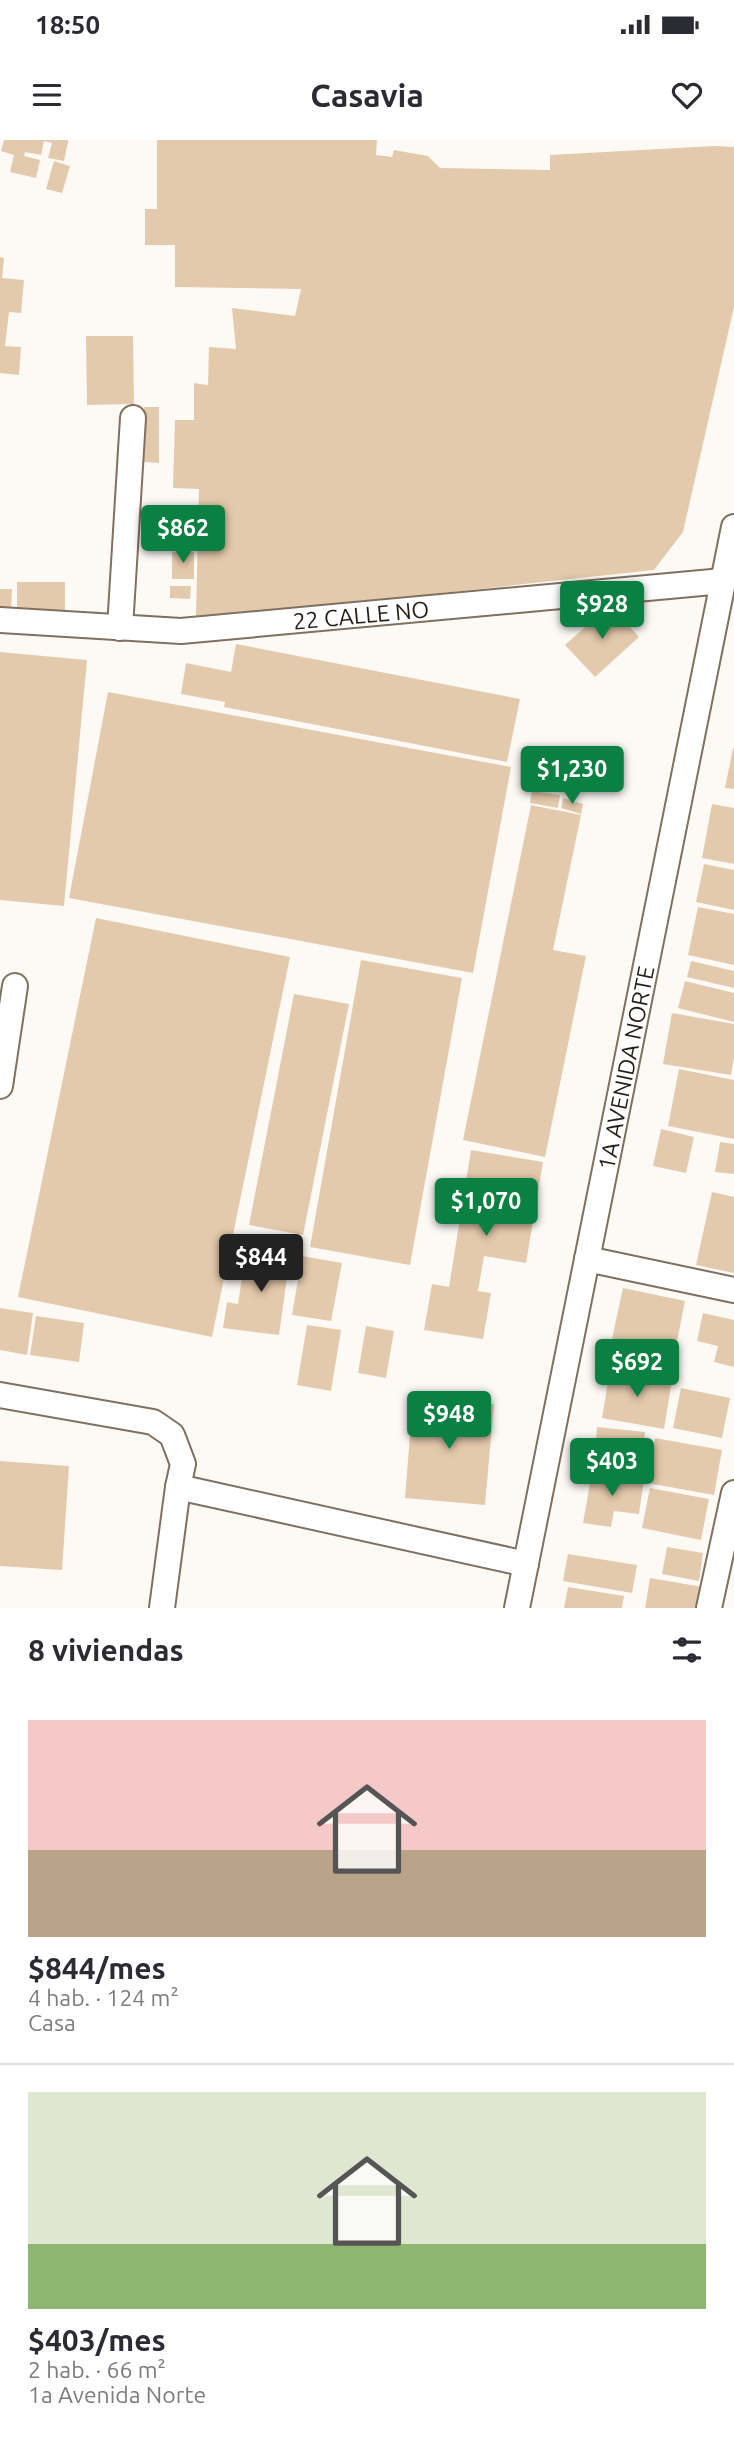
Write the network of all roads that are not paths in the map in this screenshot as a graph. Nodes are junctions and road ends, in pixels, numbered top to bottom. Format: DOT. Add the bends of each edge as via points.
graph roads {
  1 [pos="133,418"];
  2 [pos="734,527"];
  3 [pos="723,582"];
  4 [pos="0,620"];
  5 [pos="120,628"];
  6 [pos="723,635"];
  7 [pos="15,986"];
  8 [pos="0,1086"];
  9 [pos="587,1259"];
  10 [pos="734,1290"];
  11 [pos="0,1395"];
  12 [pos="178,1487"];
  13 [pos="734,1493"];
  14 [pos="526,1564"];
  15 [pos="162,1608"];
  16 [pos="517,1608"];
  17 [pos="709,1608"];
  1 -- 5 [label="street"];
  2 -- 3 [label="street, 1A AVENIDA NORTE"];
  3 -- 5 [label="street, 22 CALLE NO" via="181,631"];
  3 -- 6 [label="street, 1A AVENIDA NORTE"];
  4 -- 5 [label="street, 22 CALLE NO"];
  6 -- 9 [label="street, 1A AVENIDA NORTE"];
  7 -- 8 [label="street"];
  9 -- 10 [label="street"];
  9 -- 14 [label="street, 1A AVENIDA NORTE"];
  11 -- 12 [label="street" via="153,1422 172,1436 183,1464"];
  12 -- 14 [label="street"];
  12 -- 15 [label="street"];
  13 -- 17 [label="street"];
  14 -- 16 [label="street, 1A AVENIDA NORTE"];
}
